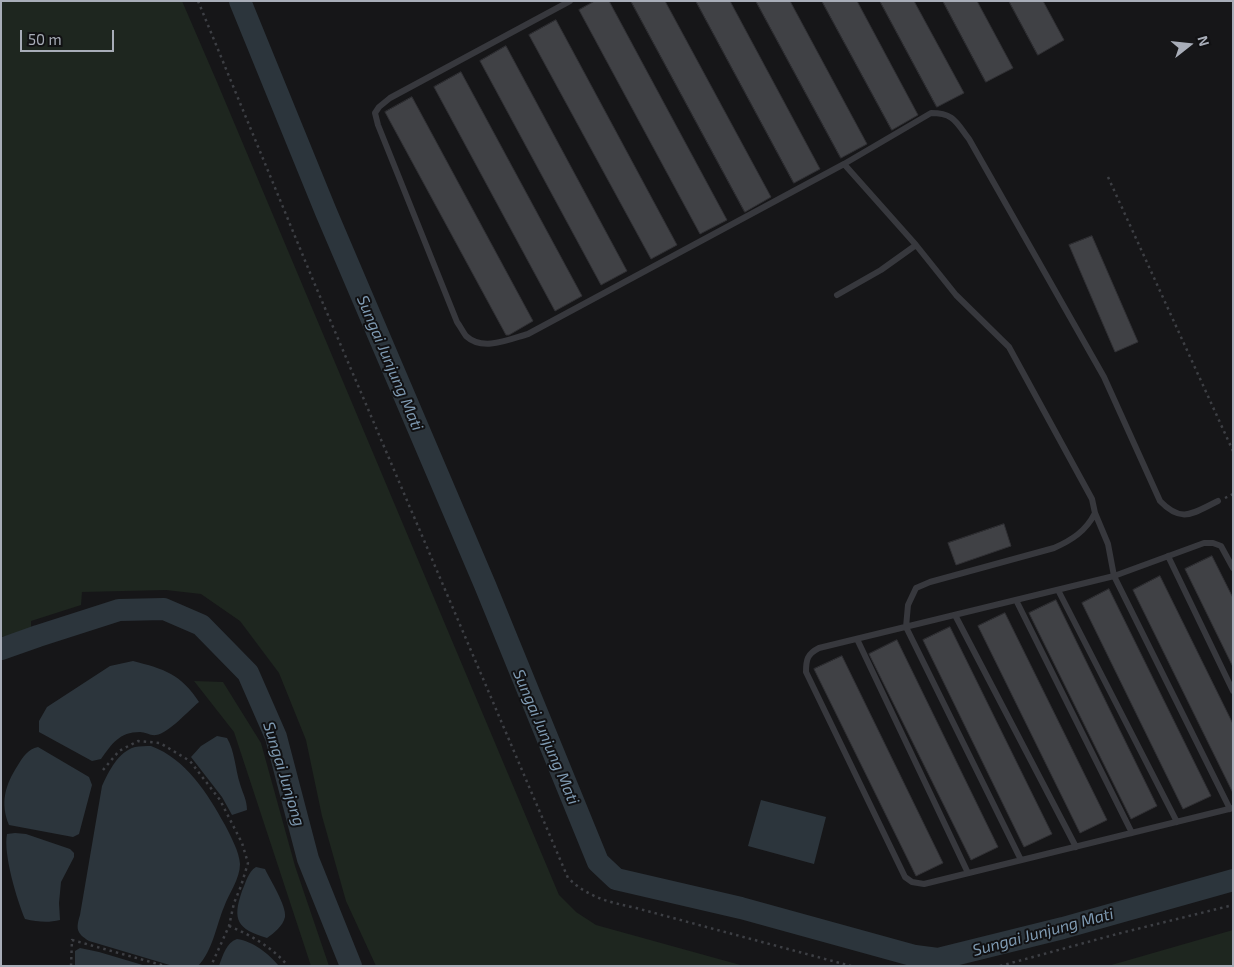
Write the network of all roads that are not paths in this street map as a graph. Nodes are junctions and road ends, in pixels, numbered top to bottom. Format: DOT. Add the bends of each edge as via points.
graph roads {
  1 [pos="570,1"];
  2 [pos="844,164"];
  3 [pos="916,245"];
  4 [pos="837,295"];
  5 [pos="1218,501"];
  6 [pos="1095,513"];
  7 [pos="1168,556"];
  8 [pos="1233,568"];
  9 [pos="1114,576"];
  10 [pos="1058,590"];
  11 [pos="1016,600"];
  12 [pos="955,615"];
  13 [pos="906,627"];
  14 [pos="857,639"];
  15 [pos="1233,691"];
  16 [pos="1232,808"];
  17 [pos="1177,822"];
  18 [pos="1132,833"];
  19 [pos="1076,847"];
  20 [pos="1021,860"];
  21 [pos="968,873"];
  1 -- 2 [label="lane" via="390,98 375,113 457,322 466,336 491,344 528,334"];
  2 -- 3 [label="lane"];
  2 -- 5 [label="lane" via="931,113 944,113 955,120 996,185 1104,377 1160,501 1171,512 1181,514 1193,513"];
  3 -- 4 [label="lane"];
  3 -- 6 [label="lane" via="956,295 1009,347 1092,499"];
  6 -- 9 [label="lane" via="1108,544"];
  6 -- 13 [label="lane" via="1080,533 1054,548 916,588 908,605"];
  7 -- 8 [label="lane" via="1212,543 1221,546"];
  7 -- 9 [label="lane"];
  7 -- 15 [label="lane"];
  9 -- 10 [label="lane"];
  9 -- 16 [label="lane"];
  10 -- 11 [label="lane"];
  10 -- 17 [label="lane"];
  11 -- 12 [label="lane"];
  11 -- 18 [label="lane"];
  12 -- 13 [label="lane"];
  12 -- 19 [label="lane"];
  13 -- 14 [label="lane"];
  13 -- 20 [label="lane"];
  14 -- 21 [label="lane"];
  14 -- 21 [label="lane" via="810,652 806,672 904,878 924,884"];
  16 -- 17 [label="lane"];
  17 -- 18 [label="lane"];
  18 -- 19 [label="lane"];
  19 -- 20 [label="lane"];
  20 -- 21 [label="lane"];
}
